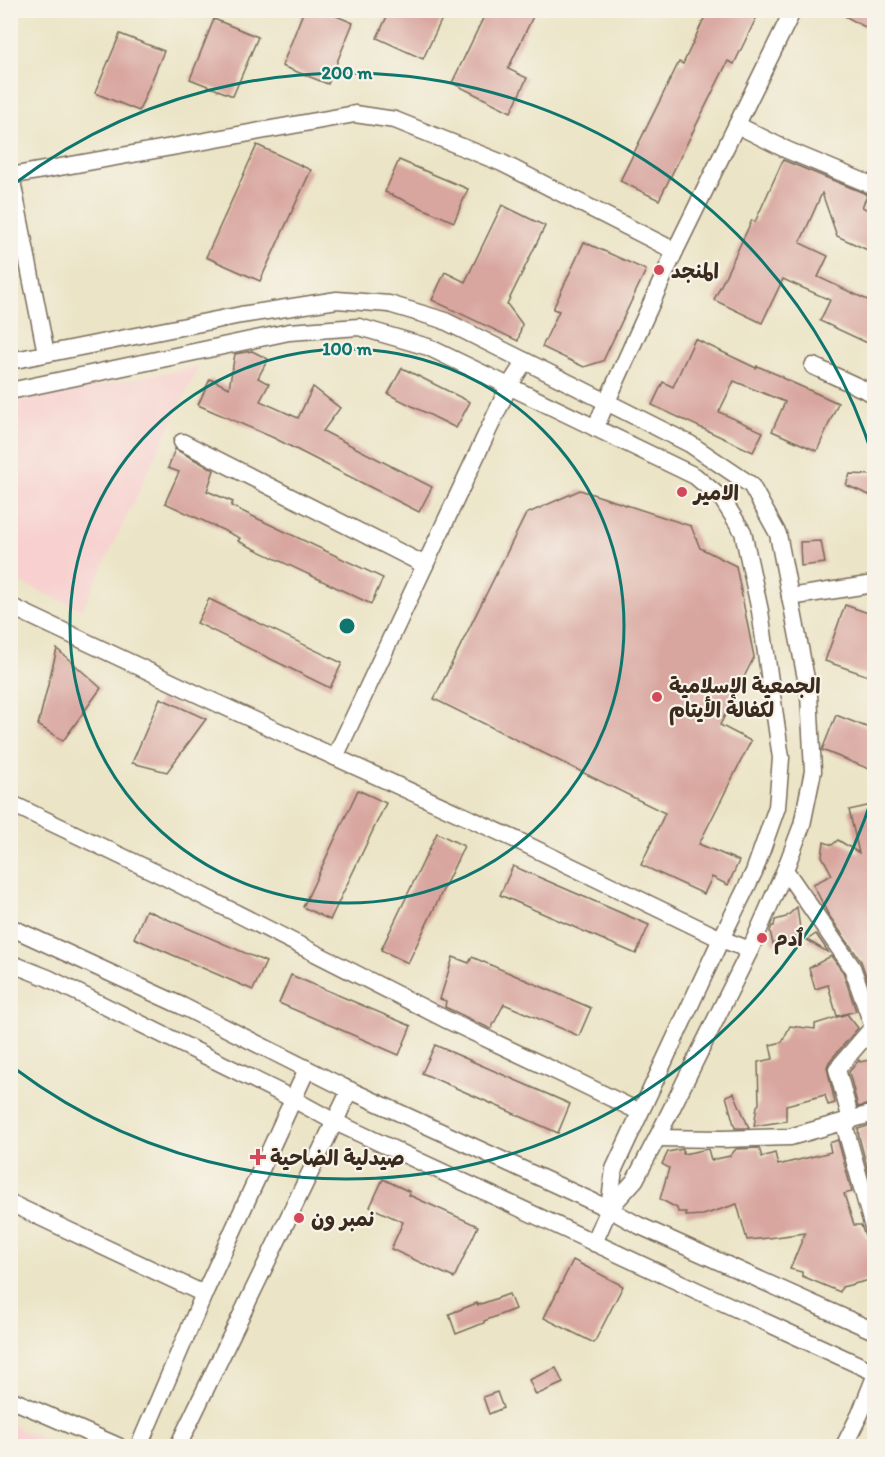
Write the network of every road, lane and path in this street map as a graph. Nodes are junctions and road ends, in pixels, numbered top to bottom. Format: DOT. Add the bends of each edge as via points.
graph roads {
  1 [pos="793,10"];
  2 [pos="737,125"];
  3 [pos="11,176"];
  4 [pos="873,181"];
  5 [pos="675,251"];
  6 [pos="46,353"];
  7 [pos="10,361"];
  8 [pos="525,361"];
  9 [pos="813,366"];
  10 [pos="509,386"];
  11 [pos="10,391"];
  12 [pos="874,394"];
  13 [pos="607,402"];
  14 [pos="596,428"];
  15 [pos="182,442"];
  16 [pos="425,565"];
  17 [pos="874,584"];
  18 [pos="790,597"];
  19 [pos="10,606"];
  20 [pos="335,757"];
  21 [pos="10,803"];
  22 [pos="785,870"];
  23 [pos="10,927"];
  24 [pos="721,939"];
  25 [pos="750,950"];
  26 [pos="10,963"];
  27 [pos="307,1069"];
  28 [pos="350,1090"];
  29 [pos="293,1099"];
  30 [pos="640,1112"];
  31 [pos="874,1113"];
  32 [pos="850,1120"];
  33 [pos="335,1122"];
  34 [pos="657,1138"];
  35 [pos="10,1203"];
  36 [pos="609,1209"];
  37 [pos="874,1231"];
  38 [pos="594,1243"];
  39 [pos="204,1294"];
  40 [pos="874,1331"];
  41 [pos="874,1372"];
  42 [pos="874,1379"];
  43 [pos="10,1399"];
  44 [pos="118,1446"];
  45 [pos="139,1446"];
  46 [pos="178,1446"];
  47 [pos="844,1446"];
  1 -- 2 [label="street"];
  2 -- 4 [label="street" via="787,150"];
  2 -- 5 [label="street"];
  3 -- 5 [label="street" via="355,114 396,120 502,163"];
  3 -- 6 [label="street"];
  5 -- 13 [label="street"];
  6 -- 7 [label="street"];
  6 -- 8 [label="street" via="337,300 388,304 442,321"];
  8 -- 10 [label="street"];
  8 -- 13 [label="street"];
  9 -- 12 [label="street"];
  10 -- 11 [label="street" via="428,347 360,327 289,332"];
  10 -- 14 [label="street"];
  10 -- 16 [label="street"];
  13 -- 14 [label="street"];
  13 -- 18 [label="street" via="690,444 750,485 778,534"];
  14 -- 24 [label="street" via="696,476 722,499 743,532 760,612 781,758 777,807 754,872"];
  15 -- 16 [label="street"];
  16 -- 20 [label="street"];
  17 -- 18 [label="street"];
  18 -- 22 [label="street" via="809,694 813,771 802,825"];
  19 -- 20 [label="street"];
  20 -- 24 [label="street"];
  21 -- 30 [label="street"];
  22 -- 25 [label="street"];
  22 -- 32 [label="street" via="852,967 873,1027 837,1069"];
  23 -- 27 [label="street"];
  24 -- 25 [label="street"];
  24 -- 30 [label="street"];
  25 -- 34 [label="street"];
  26 -- 29 [label="street"];
  27 -- 28 [label="street"];
  27 -- 29 [label="street"];
  28 -- 33 [label="street"];
  28 -- 36 [label="street"];
  29 -- 33 [label="street"];
  29 -- 39 [label="street"];
  30 -- 36 [label="street" via="614,1169"];
  31 -- 32 [label="street"];
  32 -- 34 [label="street" via="790,1137"];
  32 -- 37 [label="street" via="845,1127"];
  33 -- 38 [label="street"];
  33 -- 46 [label="street"];
  34 -- 36 [label="street" via="635,1180"];
  35 -- 39 [label="street"];
  36 -- 38 [label="street"];
  36 -- 40 [label="street"];
  38 -- 41 [label="street"];
  39 -- 45 [label="street"];
  42 -- 47 [label="street"];
  43 -- 44 [label="street"];
}
